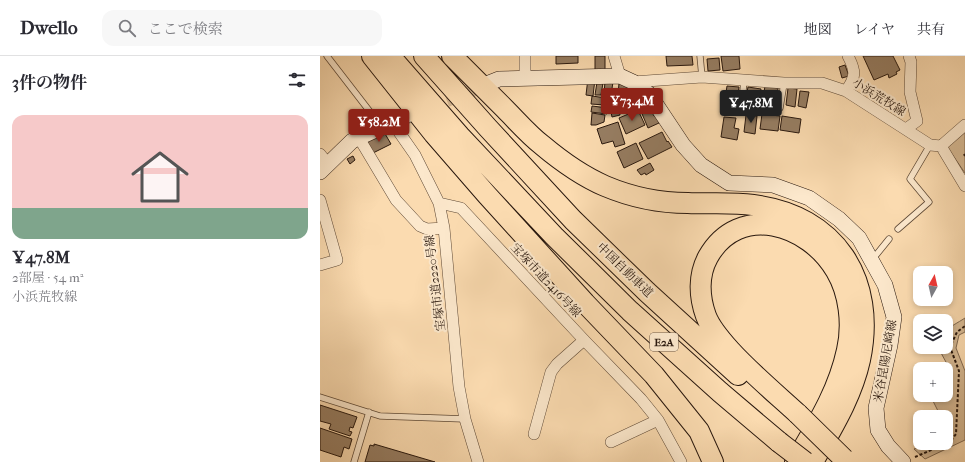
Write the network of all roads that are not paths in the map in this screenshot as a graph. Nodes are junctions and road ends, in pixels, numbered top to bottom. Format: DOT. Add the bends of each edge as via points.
graph roads {
  1 [pos="327,56"];
  2 [pos="372,56"];
  3 [pos="390,56"];
  4 [pos="424,56"];
  5 [pos="452,56"];
  6 [pos="525,56"];
  7 [pos="614,56"];
  8 [pos="700,56"];
  9 [pos="848,56"];
  10 [pos="910,56"];
  11 [pos="702,77"];
  12 [pos="525,78"];
  13 [pos="626,79"];
  14 [pos="744,81"];
  15 [pos="784,82"];
  16 [pos="489,83"];
  17 [pos="846,91"];
  18 [pos="780,108"];
  19 [pos="741,110"];
  20 [pos="406,116"];
  21 [pos="387,124"];
  22 [pos="965,125"];
  23 [pos="906,129"];
  24 [pos="359,138"];
  25 [pos="936,146"];
  26 [pos="322,163"];
  27 [pos="965,186"];
  28 [pos="320,200"];
  29 [pos="439,203"];
  30 [pos="444,228"];
  31 [pos="898,229"];
  32 [pos="890,239"];
  33 [pos="872,260"];
  34 [pos="320,265"];
  35 [pos="584,340"];
  36 [pos="320,397"];
  37 [pos="369,412"];
  38 [pos="796,418"];
  39 [pos="465,419"];
  40 [pos="658,420"];
  41 [pos="534,434"];
  42 [pos="611,442"];
  43 [pos="845,461"];
  44 [pos="906,461"];
  45 [pos="354,462"];
  46 [pos="478,462"];
  47 [pos="682,462"];
  48 [pos="713,462"];
  49 [pos="795,462"];
  50 [pos="805,462"];
  51 [pos="813,462"];
  1 -- 21 [label="lane"];
  2 -- 48 [label="highway" via="434,134 654,375 699,431"];
  3 -- 50 [label="highway, 中国自動車道 / E2A, bridge" via="460,136 554,236 619,300 720,392"];
  4 -- 38 [label="highway, 中国自動車道 / E2A" via="573,220 733,371"];
  5 -- 51 [label="highway" via="541,145 591,179 623,192 665,202 752,204 772,208 810,223 835,244 852,270 858,285 864,316 863,341 860,361 846,399"];
  6 -- 12 [label="street"];
  7 -- 13 [label="street"];
  8 -- 11 [label="lane"];
  9 -- 17 [label="street" via="854,68 854,81"];
  10 -- 23 [label="street" via="910,92 917,122"];
  11 -- 13 [label="street, 小浜荒牧線"];
  11 -- 14 [label="street, 小浜荒牧線"];
  12 -- 13 [label="main road"];
  12 -- 16 [label="main road" via="499,79"];
  13 -- 33 [label="main road, 米谷昆陽尼崎線" via="649,94 683,145 701,166 729,183 773,185 809,198 839,219 859,238"];
  14 -- 15 [label="street, 小浜荒牧線"];
  14 -- 19 [label="lane"];
  15 -- 17 [label="street, 小浜荒牧線" via="816,82"];
  15 -- 18 [label="lane"];
  17 -- 23 [label="street, 小浜荒牧線"];
  20 -- 21 [label="main road"];
  21 -- 24 [label="main road"];
  21 -- 29 [label="street" via="415,155"];
  22 -- 25 [label="street"];
  23 -- 25 [label="street, 小浜荒牧線"];
  24 -- 26 [label="main road"];
  24 -- 30 [label="street, 宝塚市道2220号線" via="396,200 420,226 427,229"];
  25 -- 27 [label="street, 小浜荒牧線"];
  25 -- 31 [label="lane" via="910,179 929,202"];
  28 -- 34 [label="street" via="337,260"];
  29 -- 30 [label="street"];
  29 -- 35 [label="street, 宝塚市道2416号線" via="461,208"];
  30 -- 39 [label="street, 宝塚市道2220号線" via="459,387"];
  32 -- 33 [label="lane"];
  33 -- 44 [label="main road, 米谷昆陽尼崎線" via="886,285 894,317 876,408 878,430 888,446"];
  35 -- 40 [label="street, 宝塚市道2416号線"];
  35 -- 41 [label="street" via="551,372"];
  36 -- 37 [label="lane"];
  37 -- 39 [label="lane" via="380,416"];
  37 -- 45 [label="lane"];
  38 -- 43 [label="highway, 中国自動車道 / E2A, bridge"];
  38 -- 49 [label="highway" via="717,335 706,317 702,303 702,271 711,252 720,241 736,229 750,225 768,224 784,228 799,234 815,246 836,271 848,302 849,337 842,370 827,407"];
  39 -- 46 [label="street, 宝塚市道2220号線"];
  40 -- 42 [label="street"];
  40 -- 47 [label="street, 宝塚市道2416号線"];
}
